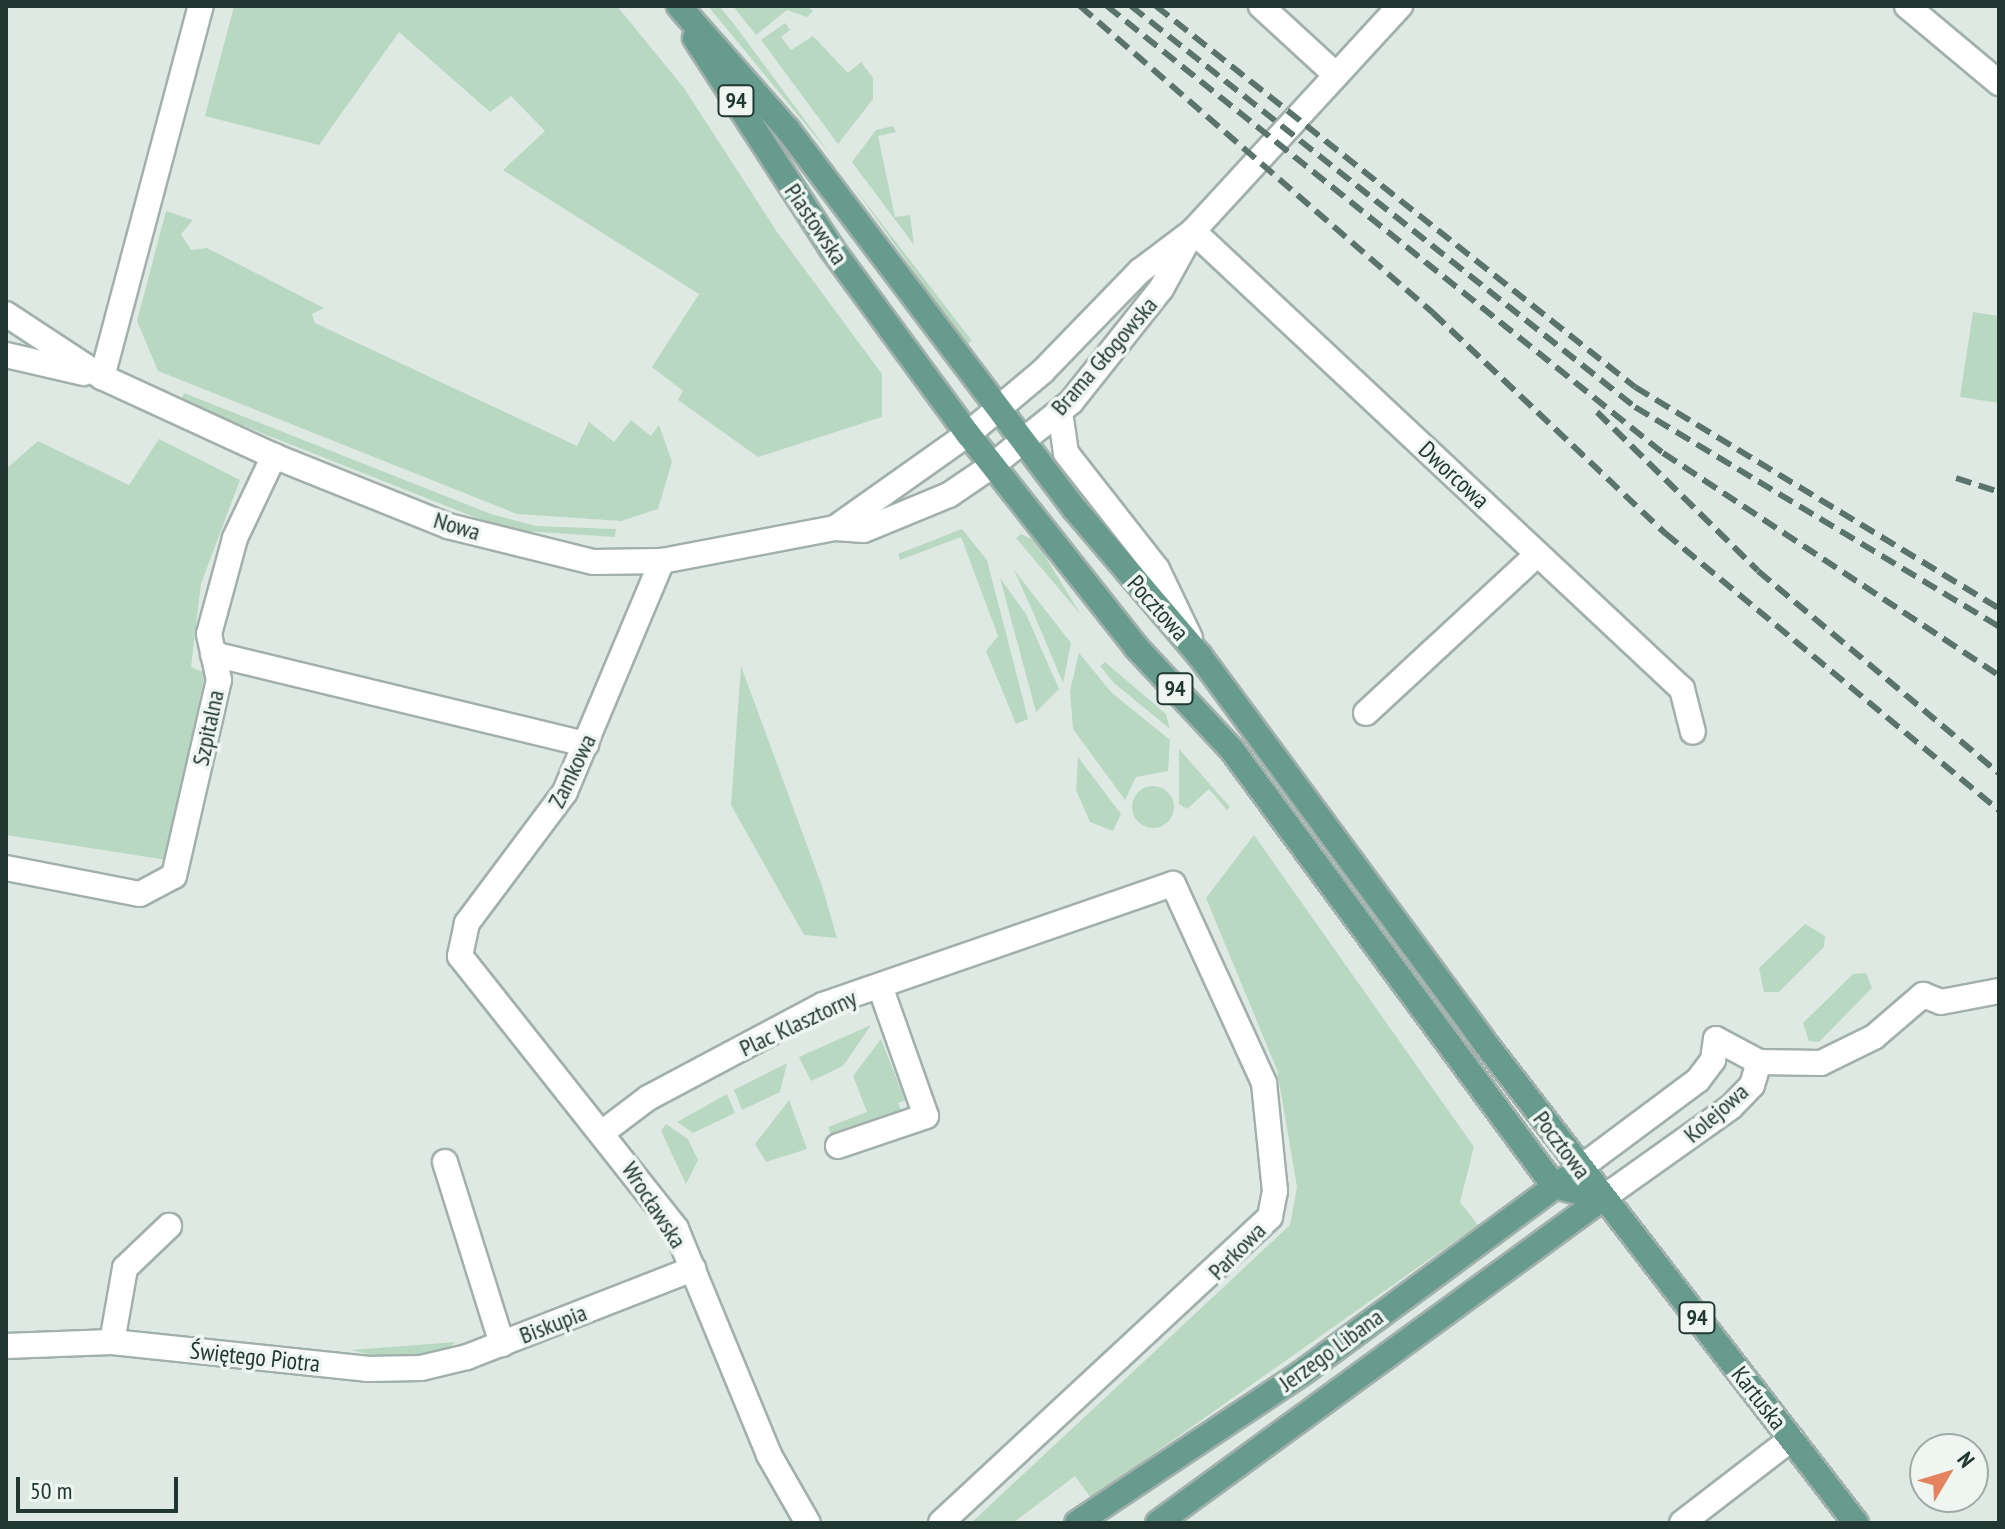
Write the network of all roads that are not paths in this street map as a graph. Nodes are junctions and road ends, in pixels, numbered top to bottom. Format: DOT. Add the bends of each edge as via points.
graph roads {
  1 [pos="201,6"];
  2 [pos="677,6"];
  3 [pos="1261,6"];
  4 [pos="1400,6"];
  5 [pos="1907,6"];
  6 [pos="1336,75"];
  7 [pos="1999,83"];
  8 [pos="1193,231"];
  9 [pos="11,317"];
  10 [pos="6,354"];
  11 [pos="102,377"];
  12 [pos="998,411"];
  13 [pos="1060,412"];
  14 [pos="968,434"];
  15 [pos="1022,441"];
  16 [pos="274,456"];
  17 [pos="993,465"];
  18 [pos="835,528"];
  19 [pos="1538,554"];
  20 [pos="662,561"];
  21 [pos="1195,649"];
  22 [pos="213,654"];
  23 [pos="1366,713"];
  24 [pos="1693,732"];
  25 [pos="586,744"];
  26 [pos="6,868"];
  27 [pos="463,965"];
  28 [pos="880,986"];
  29 [pos="1999,991"];
  30 [pos="1759,1062"];
  31 [pos="603,1132"];
  32 [pos="838,1146"];
  33 [pos="445,1162"];
  34 [pos="1580,1168"];
  35 [pos="1554,1186"];
  36 [pos="1603,1198"];
  37 [pos="169,1226"];
  38 [pos="693,1269"];
  39 [pos="112,1342"];
  40 [pos="502,1344"];
  41 [pos="6,1346"];
  42 [pos="1791,1439"];
  43 [pos="808,1523"];
  44 [pos="941,1523"];
  45 [pos="1077,1523"];
  46 [pos="1158,1523"];
  47 [pos="1682,1523"];
  48 [pos="1856,1523"];
  1 -- 11 [label="street"];
  2 -- 12 [label="main road, Piastowska / 94" via="788,130"];
  2 -- 14 [label="main road, Piastowska / 94" via="832,249"];
  3 -- 6 [label="street"];
  4 -- 6 [label="street, Brama Głogowska"];
  5 -- 7 [label="street"];
  6 -- 8 [label="street, Brama Głogowska"];
  8 -- 12 [label="street, Brama Głogowska" via="1140,271"];
  8 -- 13 [label="street, Brama Głogowska" via="1161,289"];
  8 -- 19 [label="street, Dworcowa"];
  9 -- 10 [label="street" via="20,342"];
  9 -- 11 [label="street"];
  10 -- 11 [label="street"];
  11 -- 16 [label="street, Nowa"];
  12 -- 14 [label="street, Brama Głogowska"];
  12 -- 15 [label="main road, Pocztowa / 94"];
  13 -- 15 [label="street, Brama Głogowska"];
  13 -- 21 [label="street, 94" via="1066,453 1157,569"];
  14 -- 17 [label="main road, Pocztowa / 94"];
  14 -- 18 [label="street, Nowa"];
  15 -- 17 [label="street, Brama Głogowska"];
  15 -- 21 [label="main road, Pocztowa / 94"];
  16 -- 20 [label="street, Nowa" via="448,526 594,562"];
  16 -- 22 [label="street, Szpitalna" via="225,565 209,634"];
  17 -- 18 [label="street, Nowa" via="902,517 864,530"];
  17 -- 35 [label="main road, Pocztowa / 94" via="1136,647 1232,750"];
  18 -- 20 [label="street, Nowa"];
  19 -- 23 [label="street"];
  19 -- 24 [label="street, Dworcowa" via="1682,689"];
  20 -- 25 [label="street, Zamkowa"];
  21 -- 34 [label="main road, Pocztowa / 94"];
  22 -- 25 [label="street"];
  22 -- 26 [label="street, Szpitalna" via="219,680 177,868 161,888 140,894"];
  25 -- 27 [label="street, Zamkowa" via="559,804 465,925"];
  27 -- 31 [label="street, Wrocławska"];
  28 -- 31 [label="street, Plac Klasztorny" via="817,1008 648,1098"];
  28 -- 32 [label="street, Plac Klasztorny" via="926,1116"];
  28 -- 44 [label="street, Parkowa" via="1162,882 1173,884 1264,1083 1275,1191 1270,1217"];
  29 -- 30 [label="street, Kolejowa" via="1941,1002 1923,995 1874,1037 1821,1063"];
  30 -- 34 [label="street, Kolejowa" via="1716,1039 1713,1060 1698,1080"];
  30 -- 36 [label="street, Kolejowa" via="1752,1085 1731,1107"];
  31 -- 38 [label="street, Wrocławska" via="672,1223"];
  33 -- 40 [label="street, Biskupia"];
  34 -- 35 [label="main road, Jerzego Libana"];
  34 -- 36 [label="main road, Pocztowa / 94"];
  35 -- 36 [label="main road, Pocztowa"];
  35 -- 45 [label="main road, Jerzego Libana" via="1302,1373"];
  36 -- 42 [label="main road, Kartuska / 94"];
  36 -- 46 [label="main road, Jerzego Libana"];
  37 -- 39 [label="street" via="125,1268"];
  38 -- 40 [label="street, Biskupia"];
  38 -- 43 [label="street, Wrocławska" via="769,1455"];
  39 -- 40 [label="street, Świętego Piotra" via="379,1369 443,1363"];
  39 -- 41 [label="street, Świętego Piotra"];
  42 -- 47 [label="street"];
  42 -- 48 [label="main road, Kartuska / 94"];
}
